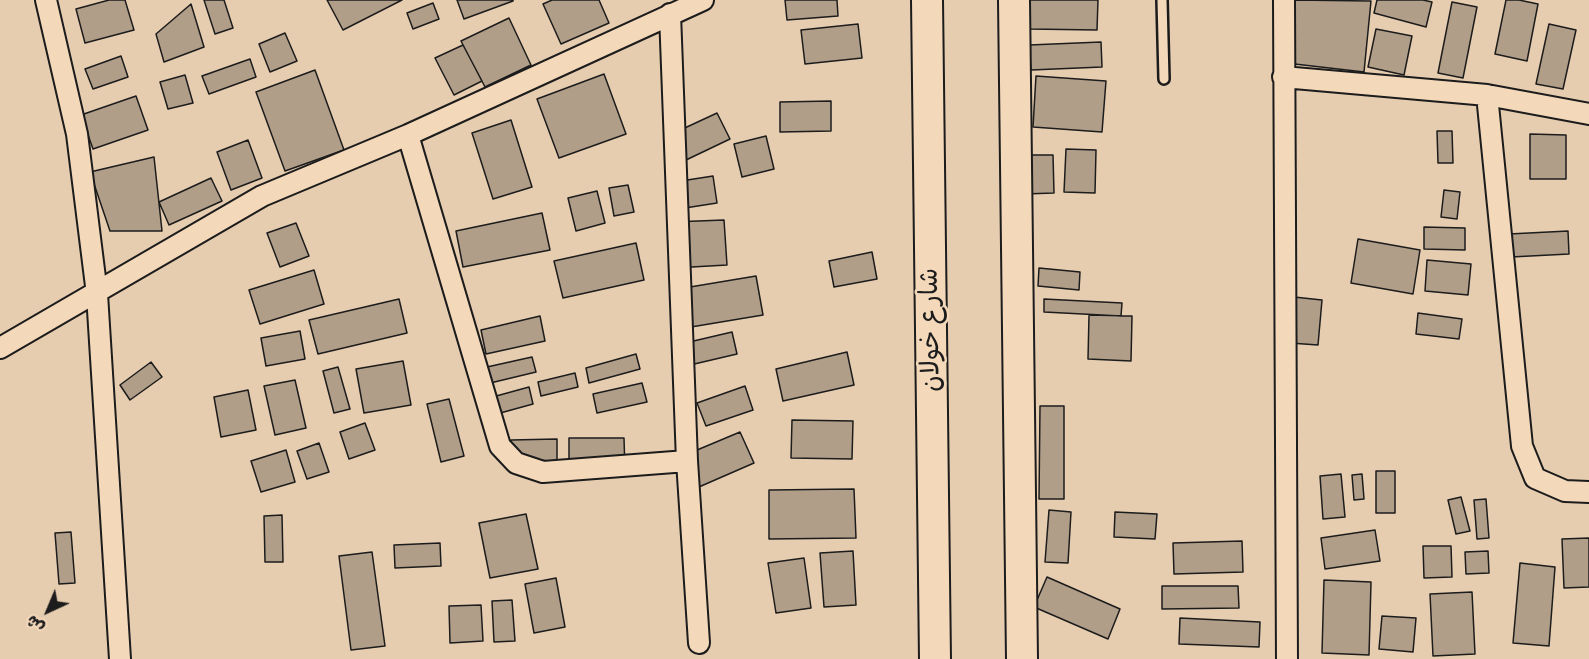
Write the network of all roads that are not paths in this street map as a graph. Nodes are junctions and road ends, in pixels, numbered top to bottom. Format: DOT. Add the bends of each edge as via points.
graph roads {
  1 [pos="46,0"];
  2 [pos="703,0"];
  3 [pos="927,0"];
  4 [pos="1014,0"];
  5 [pos="1162,0"];
  6 [pos="1284,0"];
  7 [pos="670,14"];
  8 [pos="1283,77"];
  9 [pos="1164,79"];
  10 [pos="1487,95"];
  11 [pos="1589,114"];
  12 [pos="408,135"];
  13 [pos="97,294"];
  14 [pos="0,348"];
  15 [pos="687,460"];
  16 [pos="1589,492"];
  17 [pos="699,643"];
  18 [pos="120,659"];
  19 [pos="935,659"];
  20 [pos="1022,659"];
  21 [pos="1287,659"];
  1 -- 13 [label="street" via="77,134"];
  2 -- 7 [label="street"];
  3 -- 19 [label="main road, شارع خولان"];
  4 -- 20 [label="main road"];
  5 -- 9 [label="lane"];
  6 -- 8 [label="street"];
  7 -- 12 [label="street"];
  7 -- 15 [label="street"];
  8 -- 10 [label="street"];
  8 -- 21 [label="street"];
  10 -- 11 [label="street"];
  10 -- 16 [label="street" via="1522,446 1535,478 1565,491"];
  12 -- 13 [label="street" via="262,196"];
  12 -- 15 [label="street" via="500,446 516,464 543,472"];
  13 -- 14 [label="street"];
  13 -- 18 [label="street"];
  15 -- 17 [label="street"];
}
